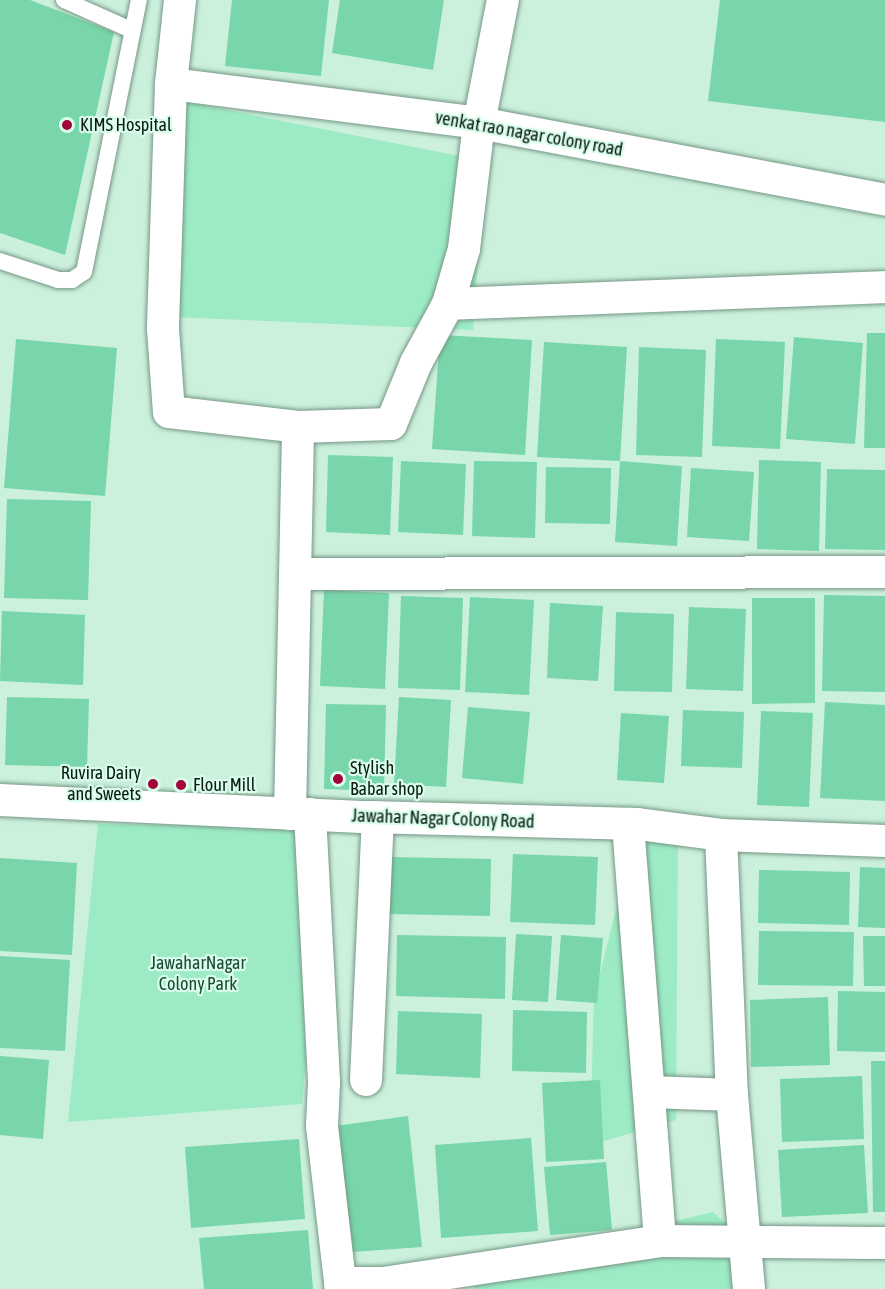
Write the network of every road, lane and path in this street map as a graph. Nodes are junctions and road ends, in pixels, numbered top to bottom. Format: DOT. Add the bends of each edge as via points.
graph roads {
  1 [pos="64,0"];
  2 [pos="139,0"];
  3 [pos="180,0"];
  4 [pos="503,0"];
  5 [pos="131,30"];
  6 [pos="171,84"];
  7 [pos="479,123"];
  8 [pos="885,200"];
  9 [pos="0,261"];
  10 [pos="885,287"];
  11 [pos="448,304"];
  12 [pos="298,427"];
  13 [pos="885,572"];
  14 [pos="297,574"];
  15 [pos="0,800"];
  16 [pos="300,814"];
  17 [pos="378,817"];
  18 [pos="628,824"];
  19 [pos="721,835"];
  20 [pos="885,841"];
  21 [pos="366,1080"];
  22 [pos="651,1092"];
  23 [pos="732,1095"];
  24 [pos="745,1240"];
  25 [pos="660,1241"];
  26 [pos="885,1243"];
  27 [pos="340,1286"];
  28 [pos="749,1289"];
  1 -- 5 [label="lane"];
  2 -- 5 [label="lane"];
  3 -- 6 [label="street"];
  4 -- 7 [label="street"];
  5 -- 9 [label="lane" via="84,272 72,280 58,280"];
  6 -- 7 [label="street, venkat rao nagar colony road"];
  6 -- 12 [label="street" via="163,329 169,412"];
  7 -- 8 [label="street, venkat rao nagar colony road"];
  7 -- 11 [label="street" via="464,249"];
  10 -- 11 [label="street"];
  11 -- 12 [label="street" via="416,363 391,424"];
  12 -- 14 [label="street"];
  13 -- 14 [label="street"];
  14 -- 16 [label="street"];
  15 -- 16 [label="street, Jawahar Nagar Colony Road"];
  16 -- 17 [label="street, Jawahar Nagar Colony Road"];
  16 -- 27 [label="street" via="324,1160"];
  17 -- 18 [label="street, Jawahar Nagar Colony Road"];
  17 -- 21 [label="street"];
  18 -- 19 [label="street, Jawahar Nagar Colony Road"];
  18 -- 22 [label="street"];
  19 -- 20 [label="street, Jawahar Nagar Colony Road"];
  19 -- 23 [label="street"];
  22 -- 23 [label="street"];
  22 -- 25 [label="street"];
  23 -- 24 [label="street"];
  24 -- 25 [label="street"];
  24 -- 26 [label="street"];
  24 -- 28 [label="street"];
  25 -- 27 [label="street" via="383,1283"];
}
